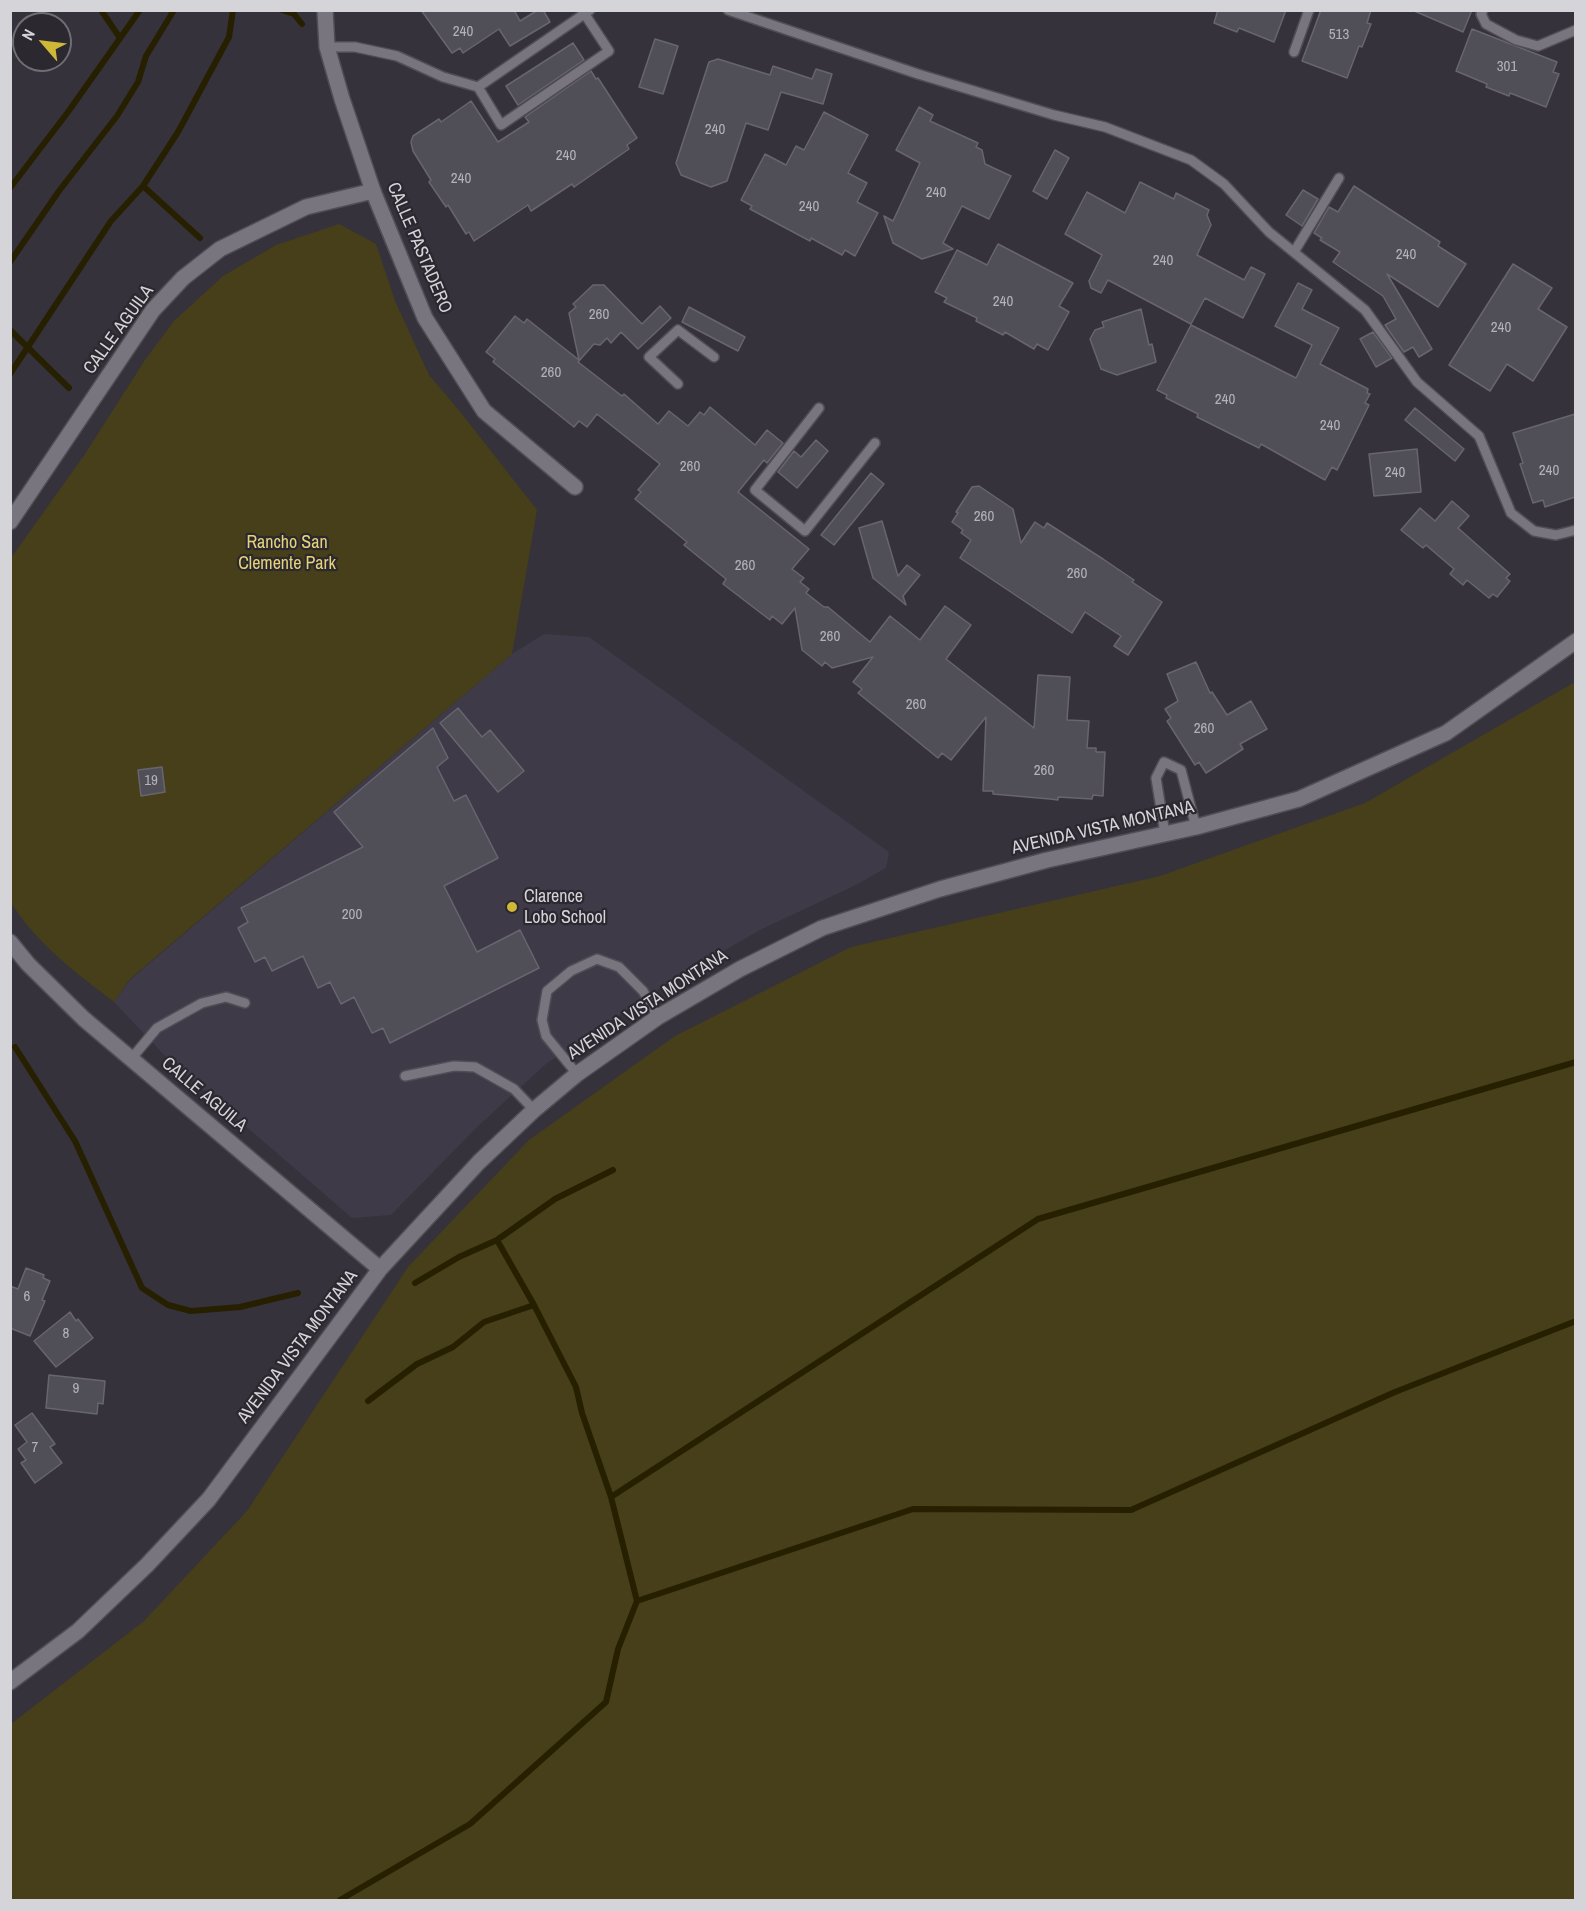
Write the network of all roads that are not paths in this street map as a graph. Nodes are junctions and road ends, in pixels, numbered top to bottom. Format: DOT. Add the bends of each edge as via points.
graph roads {
  1 [pos="325,10"];
  2 [pos="728,10"];
  3 [pos="1309,10"];
  4 [pos="1483,10"];
  5 [pos="586,12"];
  6 [pos="1575,30"];
  7 [pos="327,47"];
  8 [pos="1294,52"];
  9 [pos="478,87"];
  10 [pos="1339,178"];
  11 [pos="373,191"];
  12 [pos="1294,252"];
  13 [pos="714,357"];
  14 [pos="678,384"];
  15 [pos="819,408"];
  16 [pos="875,443"];
  17 [pos="575,487"];
  18 [pos="10,522"];
  19 [pos="1575,530"];
  20 [pos="1575,641"];
  21 [pos="1196,827"];
  22 [pos="1165,834"];
  23 [pos="10,942"];
  24 [pos="245,1003"];
  25 [pos="658,1017"];
  26 [pos="131,1059"];
  27 [pos="577,1074"];
  28 [pos="405,1076"];
  29 [pos="534,1110"];
  30 [pos="380,1269"];
  31 [pos="10,1682"];
  1 -- 7 [label="street, CALLE PASTADERO"];
  2 -- 12 [label="lane" via="918,74 1105,128 1191,160 1224,184 1269,232"];
  3 -- 8 [label="lane"];
  4 -- 6 [label="lane" via="1486,24 1516,40 1538,46"];
  5 -- 9 [label="lane"];
  5 -- 9 [label="lane" via="609,51 501,125"];
  7 -- 9 [label="lane" via="355,47 397,56 443,77"];
  7 -- 11 [label="street, CALLE PASTADERO"];
  10 -- 12 [label="lane"];
  11 -- 17 [label="street, CALLE PASTADERO" via="425,318 484,411"];
  11 -- 18 [label="street, CALLE AGUILA" via="306,207 220,249 183,278 153,310"];
  12 -- 19 [label="lane" via="1365,310 1417,382 1479,436 1511,513 1534,531 1556,535"];
  13 -- 14 [label="lane" via="678,330 649,357"];
  15 -- 16 [label="lane" via="754,490 805,531"];
  20 -- 21 [label="street, AVENIDA VISTA MONTANA" via="1446,733 1299,799"];
  21 -- 22 [label="street, AVENIDA VISTA MONTANA"];
  21 -- 22 [label="lane" via="1181,770 1164,762 1156,778"];
  22 -- 25 [label="street, AVENIDA VISTA MONTANA" via="951,886 822,928 740,969"];
  23 -- 26 [label="street, CALLE AGUILA" via="84,1019"];
  24 -- 26 [label="lane" via="226,997 202,1003 158,1028"];
  25 -- 27 [label="street, AVENIDA VISTA MONTANA"];
  25 -- 27 [label="lane" via="643,990 619,967 597,959 571,971 547,991 542,1020 546,1036"];
  26 -- 30 [label="street, CALLE AGUILA"];
  27 -- 29 [label="street, AVENIDA VISTA MONTANA"];
  28 -- 29 [label="lane" via="454,1066 475,1067 514,1089"];
  29 -- 30 [label="street, AVENIDA VISTA MONTANA" via="479,1162"];
  30 -- 31 [label="street, AVENIDA VISTA MONTANA" via="209,1499 78,1631"];
}
